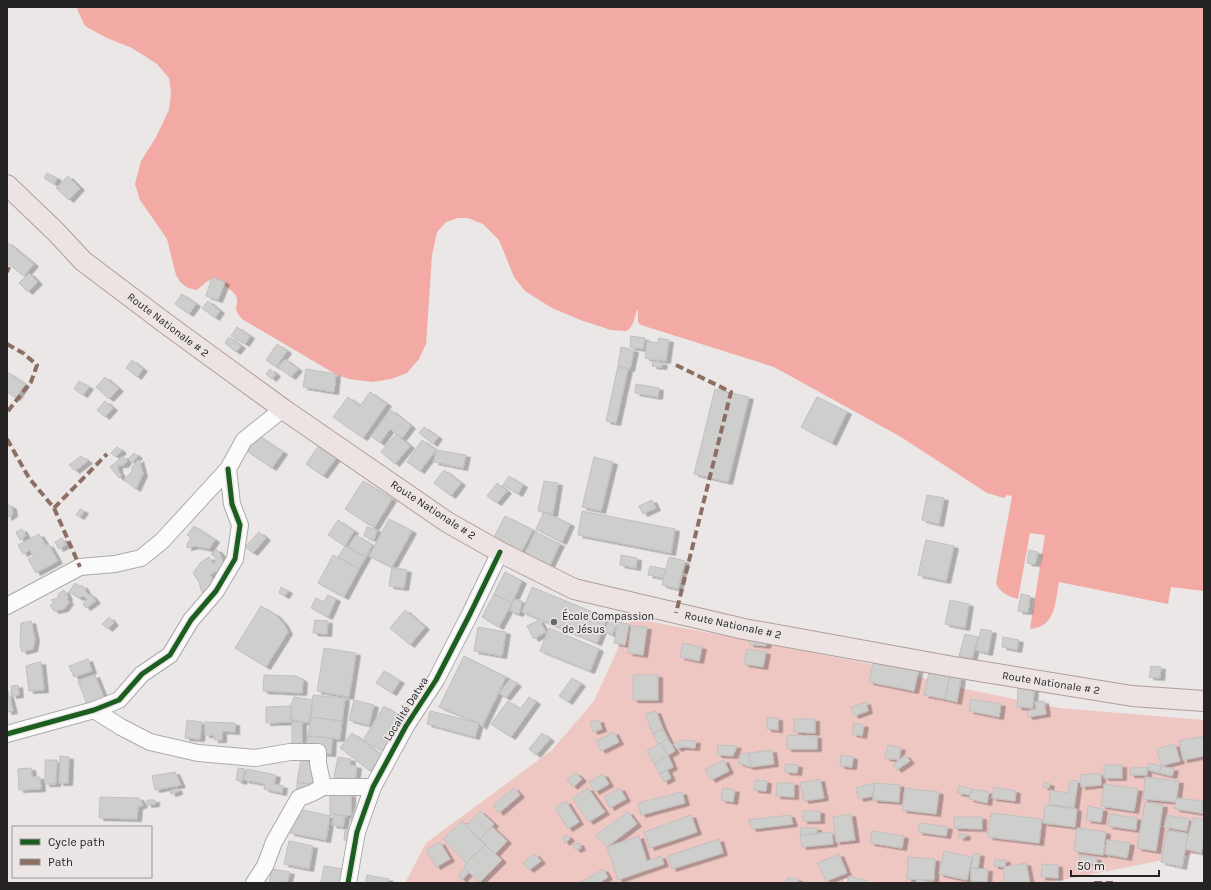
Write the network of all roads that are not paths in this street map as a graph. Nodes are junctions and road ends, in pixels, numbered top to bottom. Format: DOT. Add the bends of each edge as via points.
graph roads {
  1 [pos="7,185"];
  2 [pos="283,409"];
  3 [pos="228,469"];
  4 [pos="500,552"];
  5 [pos="7,606"];
  6 [pos="1204,701"];
  7 [pos="94,710"];
  8 [pos="7,734"];
  9 [pos="323,787"];
  10 [pos="373,787"];
  11 [pos="254,883"];
  12 [pos="348,883"];
  1 -- 2 [label="main road, Route Nationale # 2" via="83,261"];
  2 -- 3 [label="street" via="244,440"];
  2 -- 4 [label="main road, Route Nationale # 2" via="448,522"];
  3 -- 5 [label="street" via="162,541 141,558 115,564 80,567"];
  3 -- 7 [label="street" via="232,504 240,525 235,559 216,591 190,620 170,655 142,674 119,700"];
  4 -- 6 [label="main road, Route Nationale # 2" via="574,589 744,629 1132,696"];
  4 -- 10 [label="street, Localité Datwa" via="436,680 406,726"];
  7 -- 8 [label="street"];
  7 -- 9 [label="street" via="150,742 198,753 255,758 290,752 318,752"];
  9 -- 10 [label="street"];
  9 -- 11 [label="street" via="299,798"];
  10 -- 12 [label="street, Localité Datwa" via="357,832"];
}
